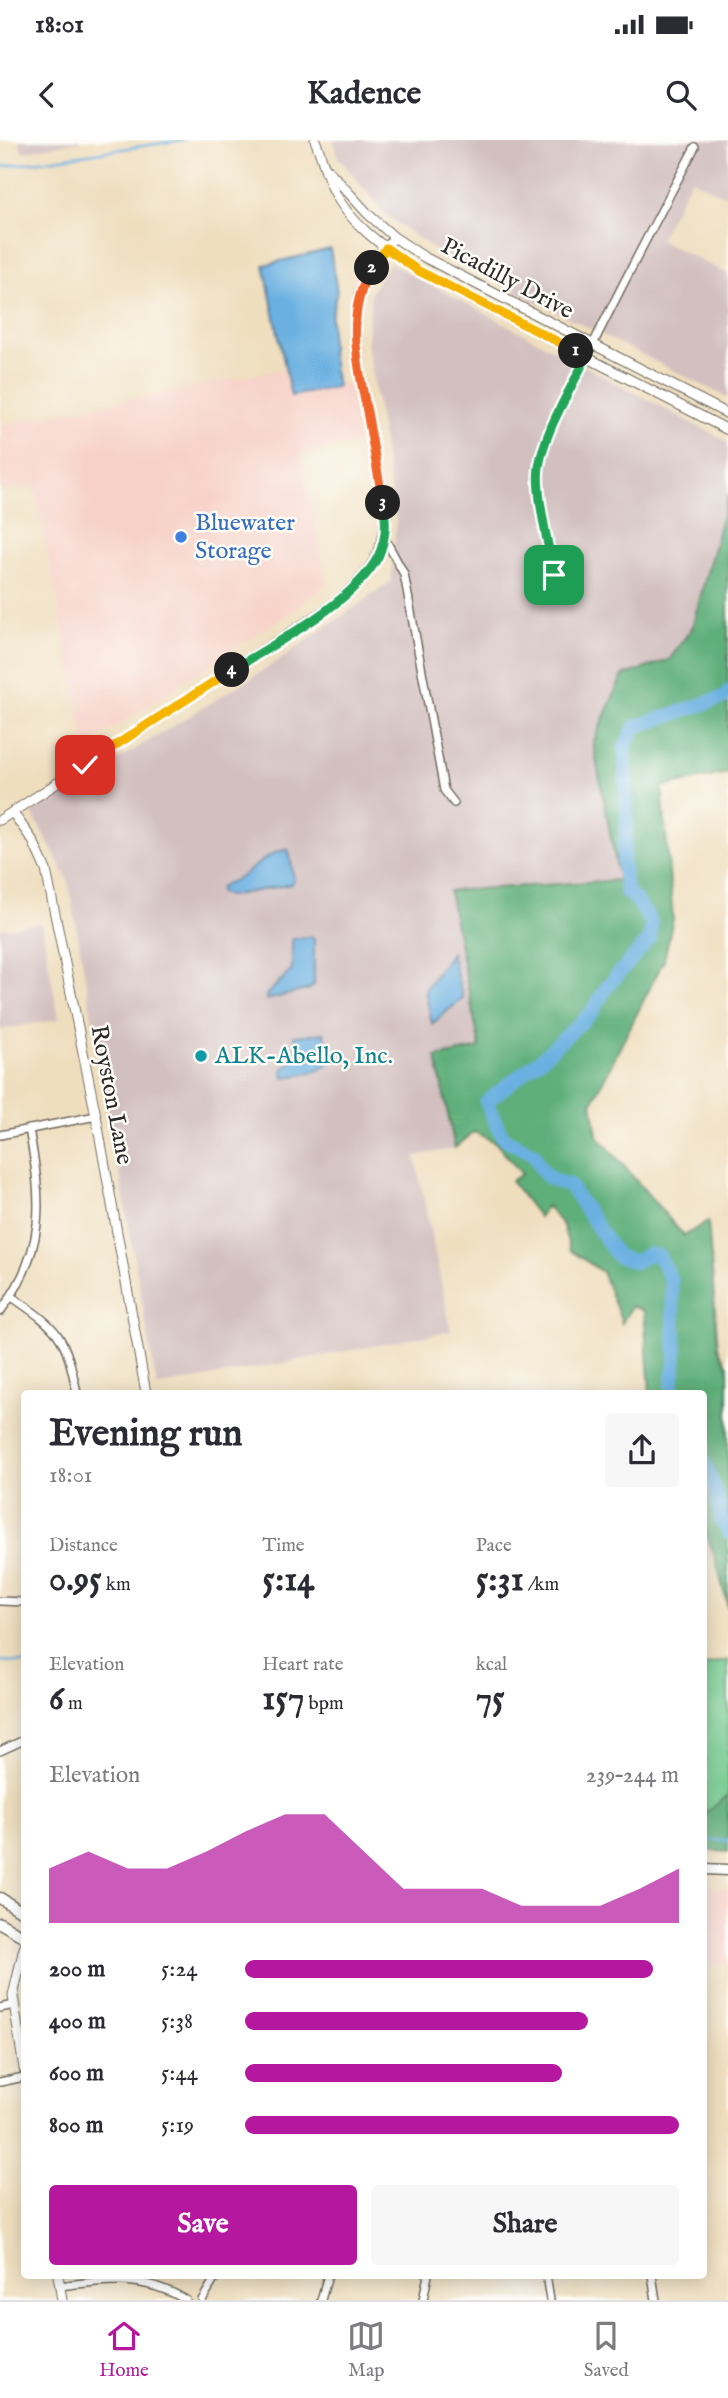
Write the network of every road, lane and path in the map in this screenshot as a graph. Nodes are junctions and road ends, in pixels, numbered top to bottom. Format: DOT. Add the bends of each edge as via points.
graph roads {
  1 [pos="315,140"];
  2 [pos="695,147"];
  3 [pos="327,169"];
  4 [pos="394,237"];
  5 [pos="386,248"];
  6 [pos="593,345"];
  7 [pos="586,357"];
  8 [pos="728,414"];
  9 [pos="728,429"];
  10 [pos="384,537"];
  11 [pos="554,575"];
  12 [pos="454,803"];
  13 [pos="13,813"];
  14 [pos="0,820"];
  15 [pos="96,1116"];
  16 [pos="29,1129"];
  17 [pos="0,1135"];
  18 [pos="12,1297"];
  19 [pos="0,1312"];
  20 [pos="76,1390"];
  21 [pos="145,1390"];
  22 [pos="0,1601"];
  23 [pos="21,1602"];
  24 [pos="21,1741"];
  25 [pos="0,1751"];
  26 [pos="707,1869"];
  27 [pos="728,1870"];
  28 [pos="0,1898"];
  29 [pos="21,1911"];
  30 [pos="0,1923"];
  31 [pos="21,1935"];
  32 [pos="21,1959"];
  33 [pos="14,2006"];
  34 [pos="0,2008"];
  35 [pos="21,2050"];
  36 [pos="21,2078"];
  37 [pos="0,2082"];
  38 [pos="59,2279"];
  39 [pos="215,2279"];
  40 [pos="327,2279"];
  41 [pos="427,2279"];
  42 [pos="547,2279"];
  43 [pos="653,2279"];
  44 [pos="60,2286"];
  45 [pos="62,2300"];
  46 [pos="186,2300"];
  47 [pos="202,2300"];
  48 [pos="321,2300"];
  49 [pos="423,2300"];
  50 [pos="550,2300"];
  51 [pos="656,2300"];
  1 -- 3 [label="street, Picadilly Drive"];
  2 -- 6 [label="street"];
  3 -- 4 [label="street, Picadilly Drive"];
  3 -- 5 [label="street, Picadilly Drive" via="334,192 349,215"];
  4 -- 5 [label="street"];
  4 -- 6 [label="street, Picadilly Drive"];
  5 -- 7 [label="street, Picadilly Drive" via="417,270"];
  5 -- 10 [label="street" via="359,294 355,330 386,516"];
  6 -- 7 [label="street"];
  6 -- 8 [label="street, Picadilly Drive"];
  7 -- 9 [label="street, Picadilly Drive"];
  7 -- 11 [label="street" via="552,428 539,469"];
  10 -- 12 [label="street" via="404,575 444,790"];
  10 -- 13 [label="street" via="378,556 361,580 333,605"];
  13 -- 14 [label="street"];
  13 -- 15 [label="street, Royston Lane" via="46,870"];
  15 -- 16 [label="street"];
  15 -- 21 [label="street, Royston Lane"];
  16 -- 17 [label="street"];
  16 -- 18 [label="street" via="38,1176 38,1227"];
  18 -- 19 [label="street"];
  18 -- 20 [label="street" via="57,1333 69,1356"];
  22 -- 23 [label="street"];
  24 -- 25 [label="street"];
  26 -- 27 [label="main road"];
  28 -- 29 [label="main road"];
  30 -- 31 [label="main road"];
  32 -- 33 [label="street"];
  33 -- 34 [label="street"];
  33 -- 35 [label="street"];
  36 -- 37 [label="street"];
  38 -- 44 [label="street"];
  39 -- 47 [label="street"];
  40 -- 48 [label="street"];
  41 -- 49 [label="street"];
  42 -- 50 [label="street"];
  43 -- 51 [label="street"];
  44 -- 45 [label="street"];
  44 -- 46 [label="street" via="132,2280"];
}
